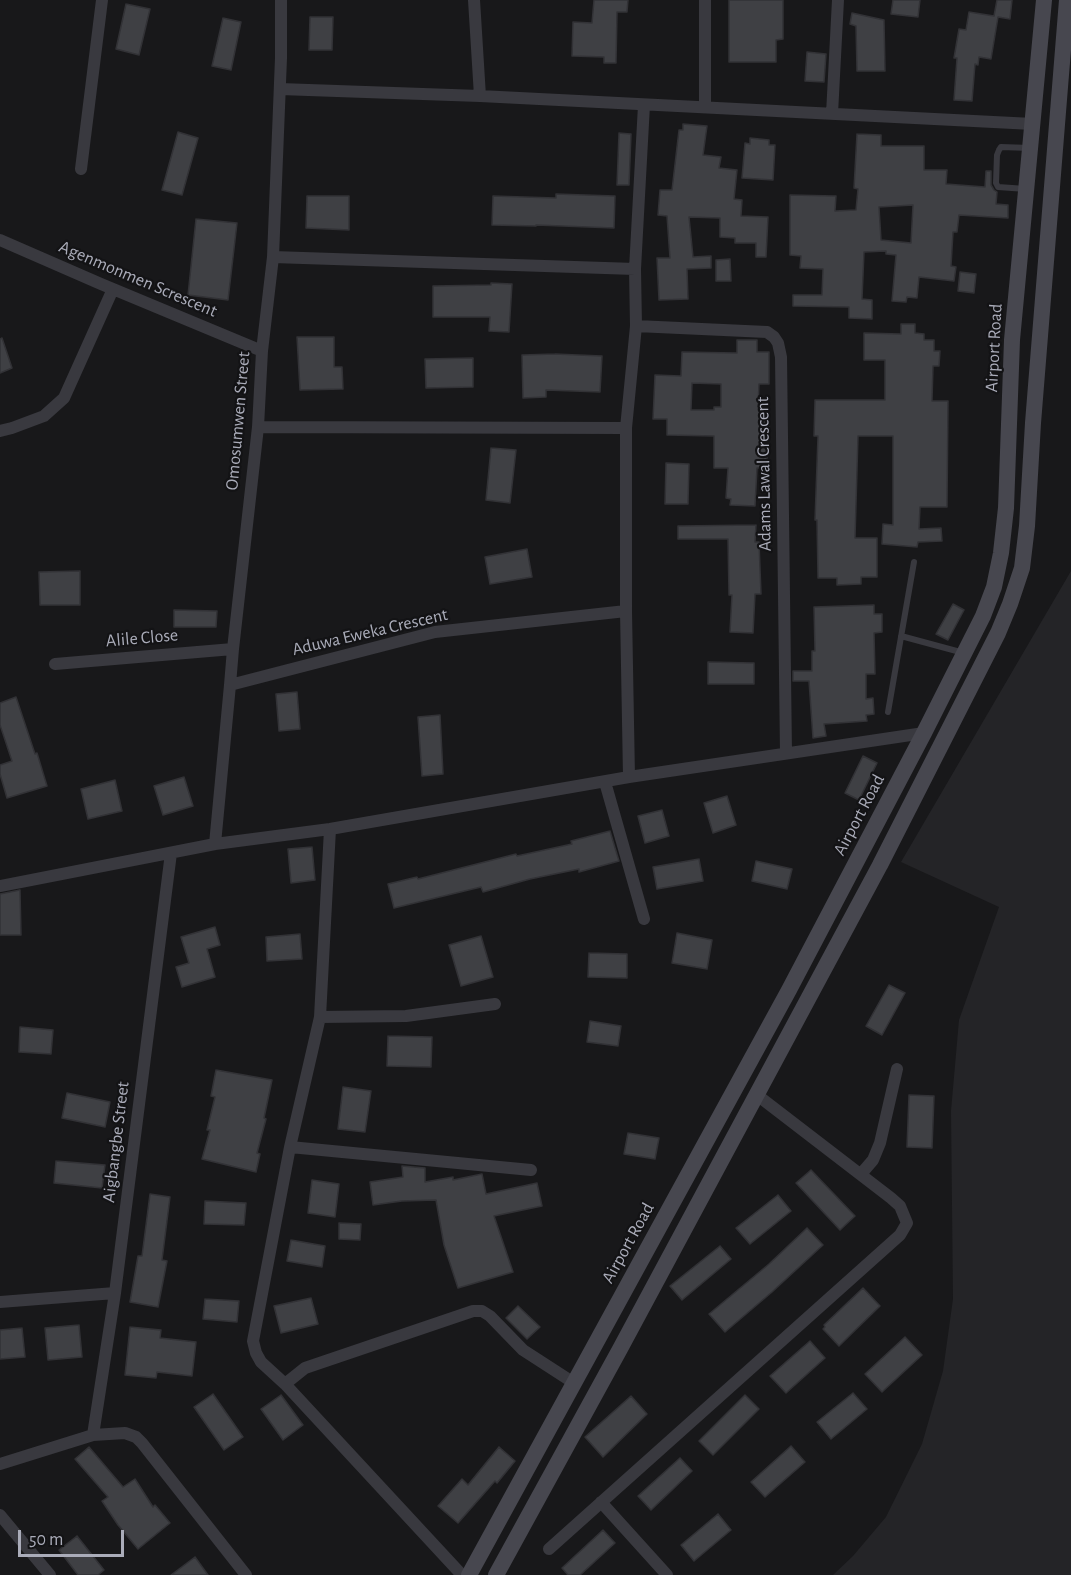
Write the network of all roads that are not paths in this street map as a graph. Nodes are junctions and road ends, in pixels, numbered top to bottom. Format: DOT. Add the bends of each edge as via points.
graph roads {
  1 [pos="102,0"];
  2 [pos="280,0"];
  3 [pos="474,0"];
  4 [pos="705,0"];
  5 [pos="838,0"];
  6 [pos="1044,0"];
  7 [pos="1067,0"];
  8 [pos="280,89"];
  9 [pos="480,96"];
  10 [pos="644,105"];
  11 [pos="705,106"];
  12 [pos="1065,112"];
  13 [pos="832,114"];
  14 [pos="1033,124"];
  15 [pos="1030,148"];
  16 [pos="81,169"];
  17 [pos="1027,189"];
  18 [pos="0,240"];
  19 [pos="273,257"];
  20 [pos="635,269"];
  21 [pos="113,289"];
  22 [pos="636,326"];
  23 [pos="262,351"];
  24 [pos="258,427"];
  25 [pos="626,428"];
  26 [pos="0,431"];
  27 [pos="914,562"];
  28 [pos="626,611"];
  29 [pos="901,636"];
  30 [pos="233,649"];
  31 [pos="964,653"];
  32 [pos="55,664"];
  33 [pos="231,685"];
  34 [pos="888,712"];
  35 [pos="924,733"];
  36 [pos="786,753"];
  37 [pos="629,777"];
  38 [pos="605,782"];
  39 [pos="330,829"];
  40 [pos="215,844"];
  41 [pos="171,853"];
  42 [pos="0,886"];
  43 [pos="644,919"];
  44 [pos="789,990"];
  45 [pos="807,1000"];
  46 [pos="495,1004"];
  47 [pos="320,1017"];
  48 [pos="897,1069"];
  49 [pos="757,1095"];
  50 [pos="290,1147"];
  51 [pos="531,1170"];
  52 [pos="861,1174"];
  53 [pos="115,1293"];
  54 [pos="0,1302"];
  55 [pos="574,1383"];
  56 [pos="285,1384"];
  57 [pos="93,1435"];
  58 [pos="0,1464"];
  59 [pos="601,1502"];
  60 [pos="0,1515"];
  61 [pos="549,1549"];
  62 [pos="50,1575"];
  63 [pos="246,1575"];
  64 [pos="462,1575"];
  65 [pos="468,1575"];
  66 [pos="496,1575"];
  67 [pos="668,1575"];
  1 -- 16 [label="street"];
  2 -- 8 [label="street, Omosumwen Street"];
  3 -- 9 [label="street"];
  4 -- 11 [label="street"];
  5 -- 13 [label="street"];
  6 -- 14 [label="main road, Airport Road"];
  7 -- 12 [label="main road"];
  8 -- 9 [label="street"];
  8 -- 19 [label="street, Omosumwen Street"];
  9 -- 10 [label="street"];
  10 -- 11 [label="street"];
  10 -- 20 [label="street"];
  11 -- 13 [label="street"];
  12 -- 45 [label="main road" via="1022,568 998,633"];
  13 -- 14 [label="street"];
  14 -- 15 [label="main road, Airport Road"];
  15 -- 17 [label="main road, Airport Road"];
  15 -- 17 [label="lane" via="1002,147 997,155 998,187"];
  17 -- 31 [label="main road, Airport Road" via="1012,340 1001,553 986,606"];
  18 -- 21 [label="street, Agenmonmen Screscent"];
  19 -- 20 [label="street"];
  19 -- 23 [label="street, Omosumwen Street"];
  20 -- 22 [label="street"];
  21 -- 23 [label="street, Agenmonmen Screscent"];
  21 -- 26 [label="street" via="64,398 44,416"];
  22 -- 25 [label="street"];
  22 -- 36 [label="street, Adams Lawal Crescent" via="767,332 778,343"];
  23 -- 24 [label="street, Omosumwen Street"];
  24 -- 25 [label="street"];
  24 -- 30 [label="street, Omosumwen Street"];
  25 -- 28 [label="street"];
  27 -- 29 [label="lane"];
  28 -- 33 [label="street, Aduwa Eweka Crescent" via="435,632"];
  28 -- 37 [label="street"];
  29 -- 31 [label="lane"];
  29 -- 34 [label="lane"];
  30 -- 32 [label="street, Alile Close"];
  30 -- 33 [label="street, Omosumwen Street"];
  31 -- 35 [label="main road, Airport Road"];
  33 -- 40 [label="street, Omosumwen Street"];
  35 -- 36 [label="street"];
  35 -- 44 [label="main road, Airport Road"];
  36 -- 37 [label="street"];
  37 -- 38 [label="street"];
  38 -- 39 [label="street"];
  38 -- 43 [label="street"];
  39 -- 40 [label="street"];
  39 -- 47 [label="street"];
  40 -- 41 [label="street"];
  41 -- 42 [label="street"];
  41 -- 53 [label="street, Aigbangbe Street"];
  44 -- 45 [label="main road"];
  44 -- 55 [label="main road, Airport Road"];
  45 -- 49 [label="main road"];
  46 -- 47 [label="street" via="406,1016"];
  47 -- 50 [label="street"];
  48 -- 52 [label="street" via="880,1143"];
  49 -- 52 [label="street"];
  49 -- 66 [label="main road"];
  50 -- 51 [label="street"];
  50 -- 56 [label="street" via="253,1341 261,1362"];
  52 -- 59 [label="street" via="900,1206 907,1223 900,1235"];
  53 -- 54 [label="street"];
  53 -- 57 [label="street, Aigbangbe Street"];
  55 -- 56 [label="street" via="523,1350 490,1316 473,1311 305,1368"];
  55 -- 65 [label="main road, Airport Road"];
  56 -- 64 [label="street"];
  57 -- 58 [label="street"];
  57 -- 63 [label="street" via="125,1433 136,1437"];
  59 -- 61 [label="street"];
  59 -- 67 [label="street"];
  60 -- 62 [label="street"];
}
